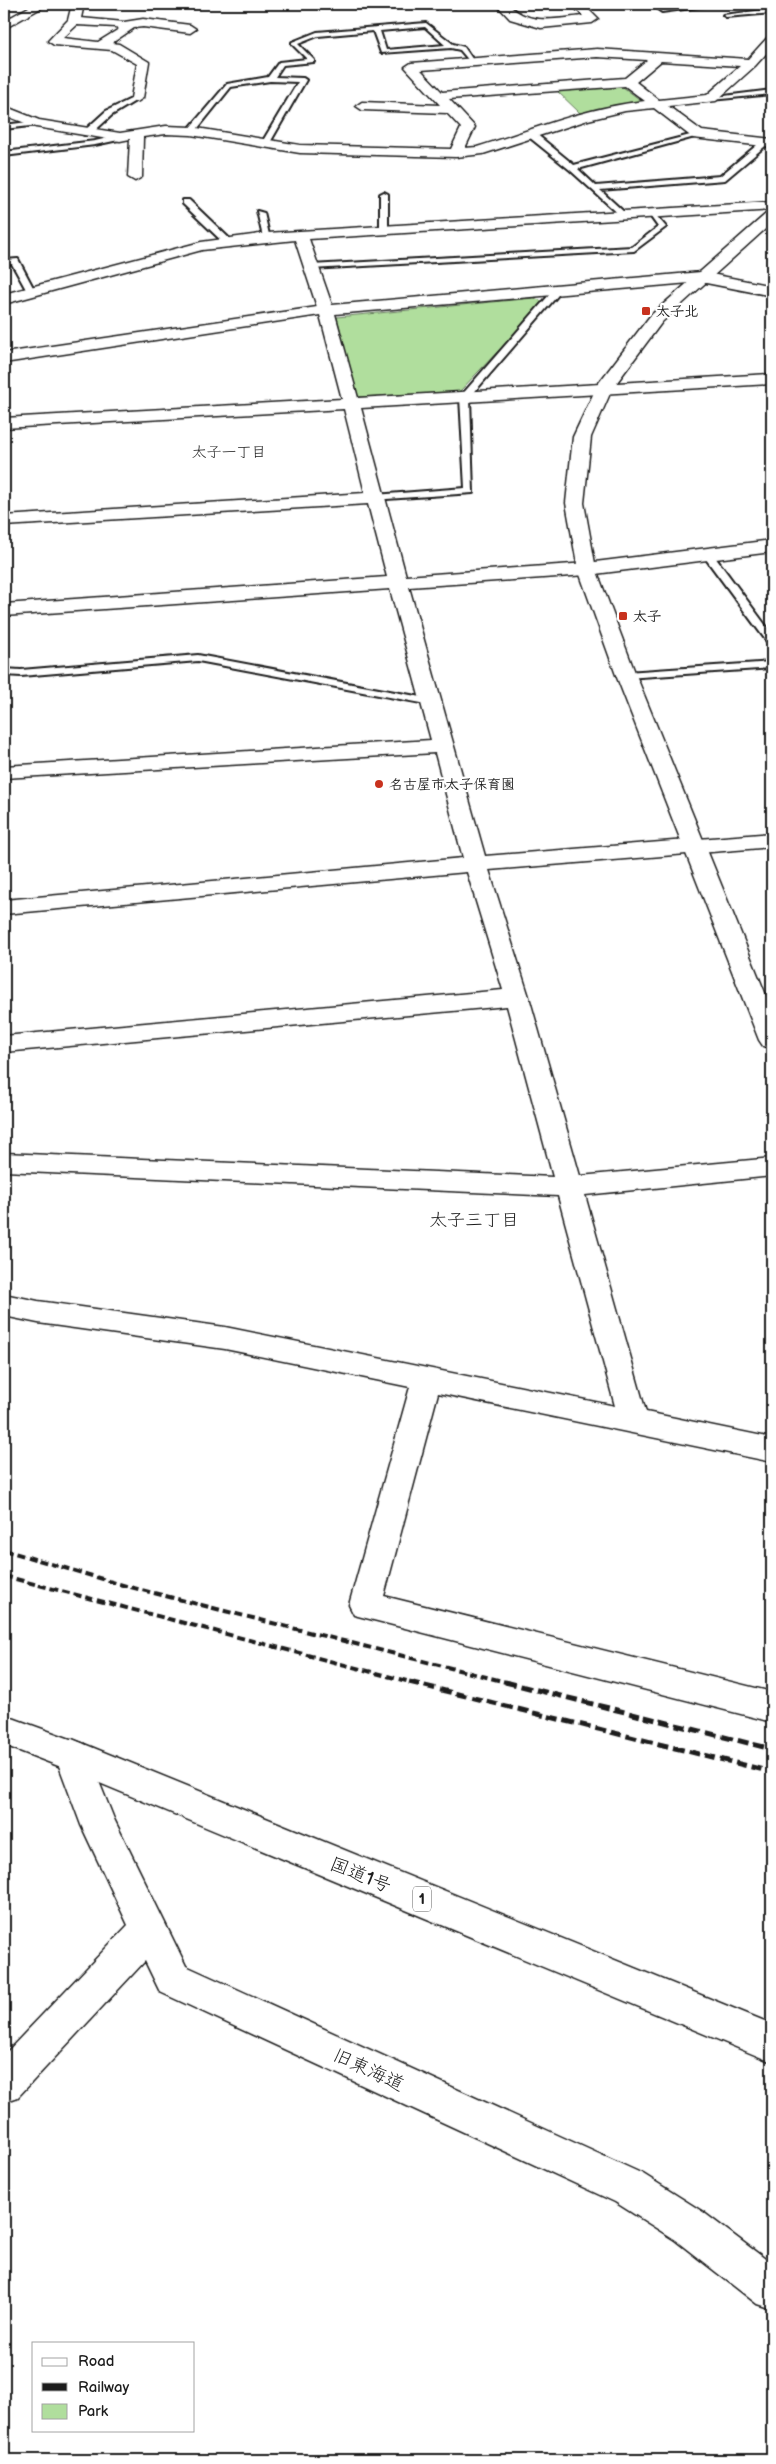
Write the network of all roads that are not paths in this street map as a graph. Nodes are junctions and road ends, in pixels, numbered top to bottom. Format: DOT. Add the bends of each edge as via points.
graph roads {
  1 [pos="42,4"];
  2 [pos="78,4"];
  3 [pos="502,4"];
  4 [pos="577,4"];
  5 [pos="718,4"];
  6 [pos="662,10"];
  7 [pos="772,11"];
  8 [pos="726,15"];
  9 [pos="74,21"];
  10 [pos="4,26"];
  11 [pos="124,26"];
  12 [pos="190,29"];
  13 [pos="376,30"];
  14 [pos="772,40"];
  15 [pos="101,45"];
  16 [pos="451,46"];
  17 [pos="658,57"];
  18 [pos="473,62"];
  19 [pos="751,63"];
  20 [pos="270,79"];
  21 [pos="628,82"];
  22 [pos="772,92"];
  23 [pos="440,96"];
  24 [pos="137,98"];
  25 [pos="711,98"];
  26 [pos="656,104"];
  27 [pos="362,106"];
  28 [pos="450,109"];
  29 [pos="4,110"];
  30 [pos="36,123"];
  31 [pos="4,127"];
  32 [pos="191,131"];
  33 [pos="87,133"];
  34 [pos="137,134"];
  35 [pos="532,135"];
  36 [pos="698,135"];
  37 [pos="120,137"];
  38 [pos="769,142"];
  39 [pos="265,144"];
  40 [pos="456,153"];
  41 [pos="4,154"];
  42 [pos="573,168"];
  43 [pos="135,177"];
  44 [pos="594,188"];
  45 [pos="384,194"];
  46 [pos="186,202"];
  47 [pos="772,206"];
  48 [pos="260,213"];
  49 [pos="652,213"];
  50 [pos="622,215"];
  51 [pos="772,216"];
  52 [pos="384,229"];
  53 [pos="300,234"];
  54 [pos="267,237"];
  55 [pos="229,242"];
  56 [pos="4,262"];
  57 [pos="311,267"];
  58 [pos="700,277"];
  59 [pos="560,288"];
  60 [pos="31,291"];
  61 [pos="772,292"];
  62 [pos="4,300"];
  63 [pos="325,310"];
  64 [pos="4,358"];
  65 [pos="772,381"];
  66 [pos="604,388"];
  67 [pos="465,397"];
  68 [pos="350,403"];
  69 [pos="4,423"];
  70 [pos="374,498"];
  71 [pos="4,521"];
  72 [pos="772,546"];
  73 [pos="708,555"];
  74 [pos="587,569"];
  75 [pos="399,582"];
  76 [pos="4,610"];
  77 [pos="772,641"];
  78 [pos="772,665"];
  79 [pos="4,672"];
  80 [pos="626,675"];
  81 [pos="432,702"];
  82 [pos="444,746"];
  83 [pos="4,772"];
  84 [pos="772,840"];
  85 [pos="694,846"];
  86 [pos="476,864"];
  87 [pos="4,907"];
  88 [pos="517,997"];
  89 [pos="771,1033"];
  90 [pos="4,1044"];
  91 [pos="4,1162"];
  92 [pos="772,1167"];
  93 [pos="570,1187"];
  94 [pos="4,1305"];
  95 [pos="426,1379"];
  96 [pos="634,1422"];
  97 [pos="772,1450"];
  98 [pos="772,1707"];
  99 [pos="4,1730"];
  100 [pos="72,1755"];
  101 [pos="150,1929"];
  102 [pos="772,2043"];
  103 [pos="4,2083"];
  104 [pos="772,2288"];
  1 -- 10 [label="main road"];
  2 -- 9 [label="main road"];
  3 -- 4 [label="main road" via="514,17 542,24 592,19"];
  5 -- 6 [label="lane"];
  7 -- 8 [label="lane"];
  9 -- 11 [label="main road"];
  9 -- 15 [label="main road" via="54,41"];
  11 -- 12 [label="main road" via="142,23"];
  11 -- 15 [label="main road" via="128,28"];
  13 -- 16 [label="lane" via="426,24"];
  13 -- 16 [label="lane" via="383,52"];
  13 -- 20 [label="lane" via="317,34 294,43 312,61 281,64"];
  14 -- 19 [label="main road"];
  15 -- 24 [label="main road" via="114,47 143,62"];
  16 -- 18 [label="lane" via="462,48"];
  17 -- 18 [label="main road" via="597,53"];
  17 -- 19 [label="main road"];
  17 -- 21 [label="main road"];
  18 -- 23 [label="main road" via="411,67"];
  19 -- 25 [label="main road"];
  20 -- 32 [label="lane" via="228,85"];
  20 -- 39 [label="lane" via="303,80"];
  21 -- 23 [label="main road"];
  21 -- 26 [label="main road"];
  22 -- 25 [label="lane"];
  23 -- 28 [label="main road"];
  24 -- 33 [label="lane" via="109,113"];
  25 -- 26 [label="main road"];
  26 -- 35 [label="main road" via="625,107 584,117"];
  26 -- 36 [label="main road"];
  27 -- 28 [label="main road"];
  28 -- 40 [label="main road" via="468,127"];
  29 -- 30 [label="main road"];
  30 -- 31 [label="lane"];
  30 -- 33 [label="main road"];
  32 -- 34 [label="main road"];
  32 -- 39 [label="main road"];
  33 -- 37 [label="main road"];
  34 -- 37 [label="main road"];
  34 -- 43 [label="main road"];
  35 -- 40 [label="main road" via="478,151"];
  35 -- 42 [label="lane"];
  36 -- 38 [label="main road"];
  36 -- 42 [label="lane"];
  37 -- 41 [label="lane"];
  38 -- 44 [label="lane" via="722,178"];
  39 -- 40 [label="main road" via="358,152"];
  42 -- 44 [label="lane"];
  44 -- 50 [label="lane"];
  45 -- 52 [label="lane"];
  46 -- 55 [label="lane"];
  47 -- 49 [label="main road"];
  48 -- 54 [label="lane"];
  49 -- 50 [label="main road"];
  49 -- 57 [label="lane" via="662,227 634,248"];
  50 -- 52 [label="main road"];
  51 -- 58 [label="main road"];
  52 -- 53 [label="main road"];
  53 -- 54 [label="main road"];
  53 -- 57 [label="main road"];
  54 -- 55 [label="main road"];
  55 -- 60 [label="main road" via="201,246"];
  56 -- 60 [label="lane" via="15,261"];
  57 -- 63 [label="main road"];
  58 -- 59 [label="main road"];
  58 -- 61 [label="main road"];
  58 -- 66 [label="main road" via="656,319"];
  59 -- 63 [label="main road"];
  59 -- 67 [label="lane"];
  60 -- 62 [label="main road"];
  63 -- 64 [label="main road"];
  63 -- 68 [label="main road"];
  65 -- 66 [label="main road"];
  66 -- 67 [label="main road"];
  66 -- 74 [label="main road" via="582,437 575,503"];
  67 -- 68 [label="main road"];
  67 -- 70 [label="lane" via="470,491"];
  68 -- 69 [label="main road"];
  68 -- 70 [label="main road"];
  70 -- 71 [label="main road"];
  70 -- 75 [label="main road"];
  72 -- 73 [label="main road"];
  73 -- 74 [label="main road"];
  73 -- 77 [label="lane"];
  74 -- 75 [label="main road"];
  74 -- 80 [label="main road"];
  75 -- 76 [label="main road"];
  75 -- 81 [label="main road"];
  78 -- 80 [label="lane"];
  79 -- 81 [label="lane" via="198,658"];
  80 -- 85 [label="main road"];
  81 -- 82 [label="main road"];
  82 -- 83 [label="main road"];
  82 -- 86 [label="main road"];
  84 -- 85 [label="main road"];
  85 -- 86 [label="main road"];
  85 -- 89 [label="main road"];
  86 -- 87 [label="main road"];
  86 -- 88 [label="main road"];
  88 -- 90 [label="main road"];
  88 -- 93 [label="main road"];
  91 -- 93 [label="main road"];
  92 -- 93 [label="main road"];
  93 -- 96 [label="main road"];
  94 -- 95 [label="main road" via="225,1338"];
  95 -- 96 [label="main road"];
  95 -- 98 [label="main road" via="365,1605"];
  96 -- 97 [label="main road"];
  99 -- 100 [label="main road, 国道1号 / 1"];
  100 -- 101 [label="main road, 旧東海道" via="99,1825"];
  100 -- 102 [label="main road, 国道1号 / 1"];
  101 -- 103 [label="main road"];
  101 -- 104 [label="main road, 旧東海道" via="173,1979 630,2188 689,2226"];
}
